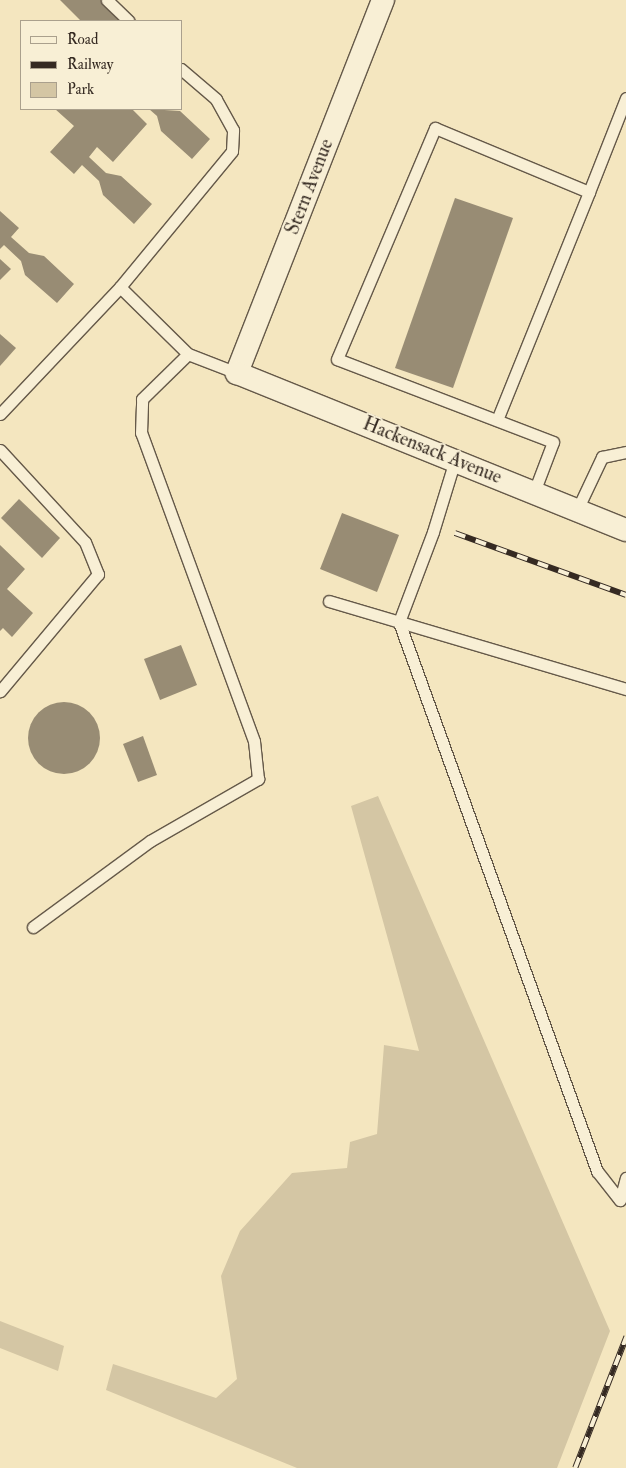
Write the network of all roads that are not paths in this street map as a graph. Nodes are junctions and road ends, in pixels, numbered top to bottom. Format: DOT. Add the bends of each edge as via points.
graph roads {
  1 [pos="107,0"];
  2 [pos="383,0"];
  3 [pos="128,20"];
  4 [pos="182,70"];
  5 [pos="626,98"];
  6 [pos="589,192"];
  7 [pos="120,287"];
  8 [pos="188,354"];
  9 [pos="237,373"];
  10 [pos="0,414"];
  11 [pos="497,420"];
  12 [pos="0,450"];
  13 [pos="626,452"];
  14 [pos="455,460"];
  15 [pos="534,492"];
  16 [pos="577,510"];
  17 [pos="626,530"];
  18 [pos="328,601"];
  19 [pos="399,622"];
  20 [pos="626,689"];
  21 [pos="0,691"];
  22 [pos="33,927"];
  23 [pos="626,1178"];
  1 -- 3 [label="lane"];
  2 -- 9 [label="street, Stern Avenue"];
  4 -- 7 [label="lane" via="216,99 233,130 232,151"];
  5 -- 6 [label="lane"];
  6 -- 11 [label="lane"];
  6 -- 11 [label="lane" via="434,128 337,359"];
  7 -- 8 [label="lane"];
  7 -- 10 [label="lane"];
  8 -- 9 [label="lane"];
  8 -- 22 [label="lane" via="142,399 141,432 254,741 258,779 150,841"];
  9 -- 14 [label="street, Hackensack Avenue"];
  11 -- 15 [label="lane" via="553,442"];
  12 -- 21 [label="lane" via="85,542 98,574"];
  13 -- 16 [label="lane" via="602,457"];
  14 -- 15 [label="street, Hackensack Avenue"];
  14 -- 19 [label="lane" via="433,532"];
  15 -- 16 [label="street, Hackensack Avenue"];
  16 -- 17 [label="street, Hackensack Avenue"];
  18 -- 19 [label="lane"];
  19 -- 20 [label="lane"];
  19 -- 23 [label="lane" via="597,1171 620,1200"];
}
